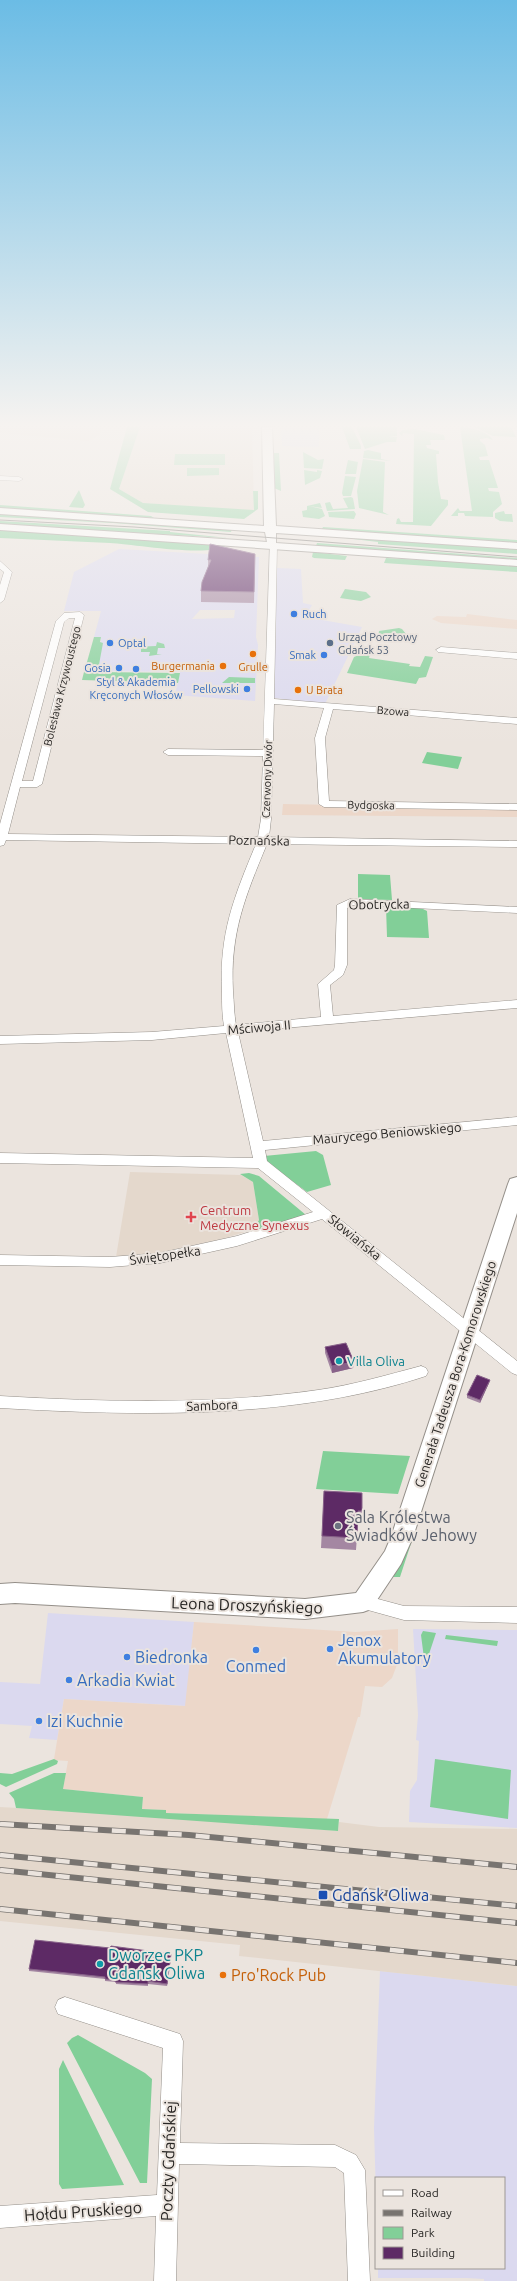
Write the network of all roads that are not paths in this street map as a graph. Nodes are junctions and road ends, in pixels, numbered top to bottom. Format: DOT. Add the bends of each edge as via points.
graph roads {
  1 [pos="93,533"];
  2 [pos="271,533"];
  3 [pos="296,533"];
  4 [pos="322,533"];
  5 [pos="273,546"];
  6 [pos="517,546"];
  7 [pos="517,563"];
  8 [pos="0,564"];
  9 [pos="0,600"];
  10 [pos="441,650"];
  11 [pos="517,656"];
  12 [pos="269,701"];
  13 [pos="329,707"];
  14 [pos="517,721"];
  15 [pos="168,752"];
  16 [pos="268,752"];
  17 [pos="17,784"];
  18 [pos="517,807"];
  19 [pos="0,839"];
  20 [pos="263,840"];
  21 [pos="517,844"];
  22 [pos="517,910"];
  23 [pos="517,1004"];
  24 [pos="327,1021"];
  25 [pos="231,1029"];
  26 [pos="0,1040"];
  27 [pos="517,1121"];
  28 [pos="258,1146"];
  29 [pos="0,1158"];
  30 [pos="261,1163"];
  31 [pos="517,1184"];
  32 [pos="324,1212"];
  33 [pos="0,1260"];
  34 [pos="469,1330"];
  35 [pos="517,1369"];
  36 [pos="421,1372"];
  37 [pos="0,1402"];
  38 [pos="0,1594"];
  39 [pos="363,1602"];
  40 [pos="517,1615"];
  41 [pos="64,2007"];
  42 [pos="168,2153"];
  43 [pos="167,2205"];
  44 [pos="0,2217"];
  45 [pos="164,2281"];
  46 [pos="359,2281"];
  1 -- 5 [label="main road"];
  2 -- 5 [label="main road"];
  3 -- 5 [label="main road" via="279,539"];
  4 -- 6 [label="main road"];
  5 -- 7 [label="main road"];
  5 -- 12 [label="street, Czerwony Dwór"];
  8 -- 9 [label="street" via="8,572"];
  10 -- 11 [label="street"];
  12 -- 13 [label="street, Bzowa"];
  12 -- 16 [label="street, Czerwony Dwór"];
  13 -- 14 [label="street, Bzowa"];
  13 -- 18 [label="street, Bydgoska" via="320,738 324,804"];
  15 -- 16 [label="street"];
  16 -- 20 [label="street, Czerwony Dwór"];
  17 -- 17 [label="street, Bolesława Krzywoustego" via="37,784 80,615 67,615 60,621"];
  17 -- 19 [label="street, Bolesława Krzywoustego"];
  19 -- 20 [label="street, Poznańska"];
  20 -- 21 [label="street, Poznańska"];
  20 -- 25 [label="street, Czerwony Dwór" via="237,904 228,943 227,1005"];
  22 -- 24 [label="street, Obotrycka" via="432,904 344,904 340,907 341,965 339,972 324,984"];
  23 -- 24 [label="street, Mściwoja II"];
  24 -- 25 [label="street, Mściwoja II"];
  25 -- 26 [label="street, Mściwoja II" via="152,1036"];
  25 -- 28 [label="street"];
  27 -- 28 [label="street, Maurycego Beniowskiego"];
  28 -- 30 [label="street"];
  29 -- 30 [label="street"];
  30 -- 32 [label="street, Słowiańska"];
  31 -- 34 [label="main road, Generała Tadeusza Bora-Komorowskiego"];
  32 -- 33 [label="street, Świętopełka" via="237,1241 160,1258 110,1262"];
  32 -- 34 [label="street, Słowiańska"];
  34 -- 35 [label="street, Słowiańska"];
  34 -- 39 [label="main road, Generała Tadeusza Bora-Komorowskiego" via="402,1537 394,1557"];
  36 -- 37 [label="street, Sambora" via="347,1390 278,1401 107,1407"];
  38 -- 39 [label="main road, Leona Droszyńskiego" via="305,1609"];
  39 -- 40 [label="street, Leona Droszyńskiego" via="404,1613"];
  41 -- 42 [label="street, Poczty Gdańskiej" via="173,2040"];
  42 -- 43 [label="street, Poczty Gdańskiej"];
  42 -- 46 [label="street" via="344,2158 354,2170"];
  43 -- 44 [label="street, Hołdu Pruskiego"];
  43 -- 45 [label="street, Poczty Gdańskiej"];
}
